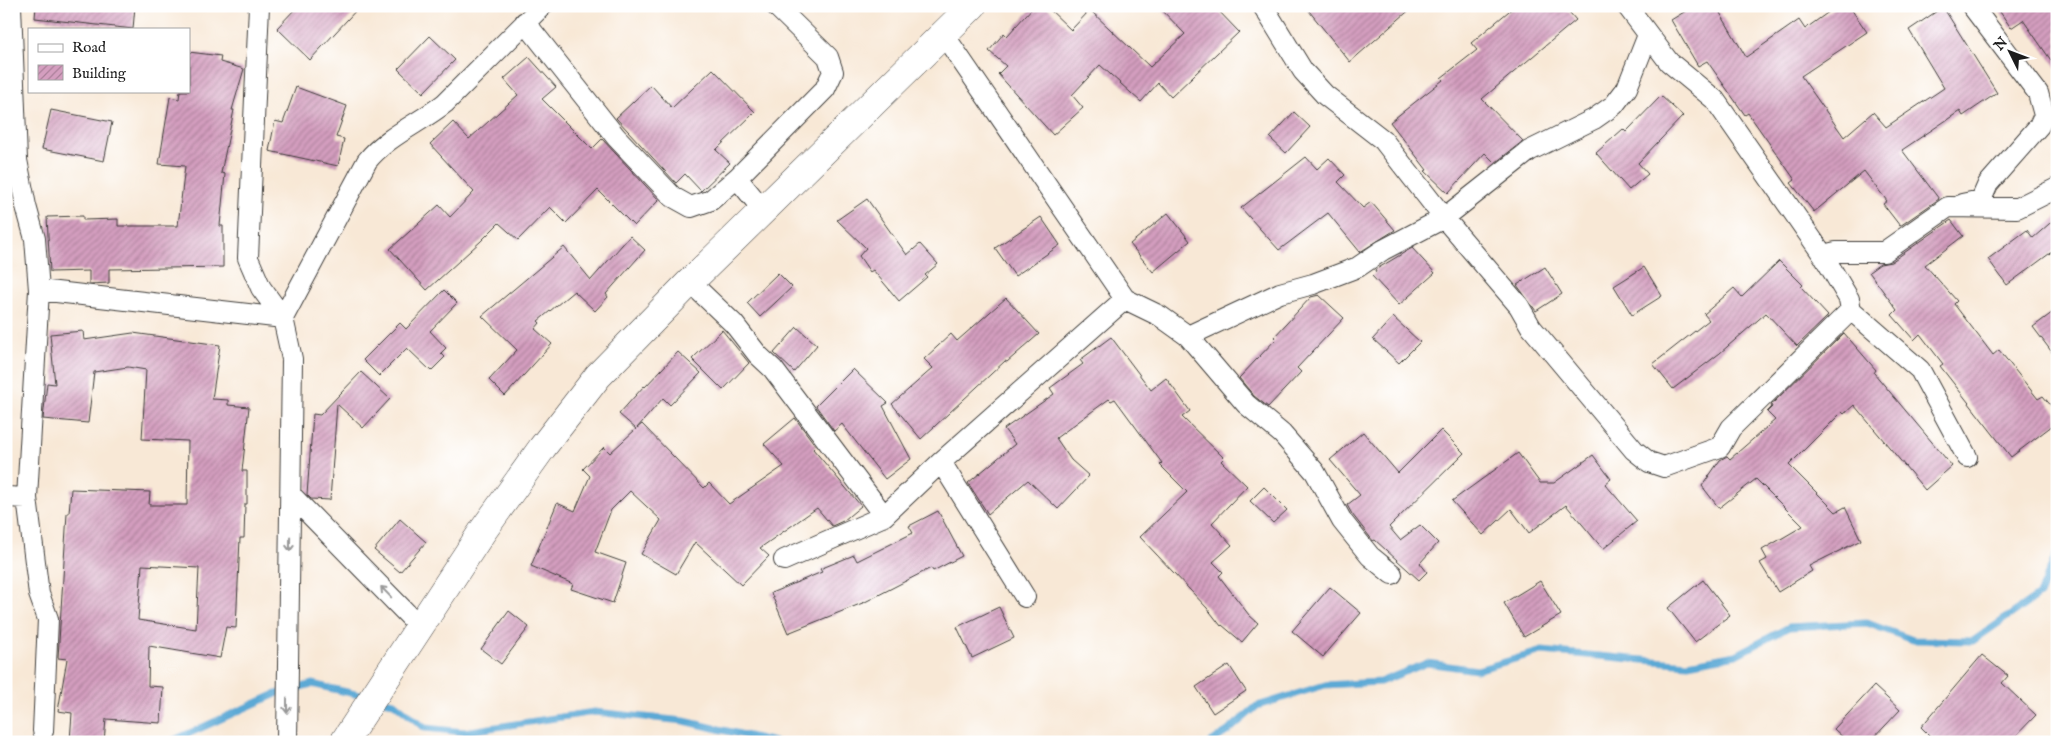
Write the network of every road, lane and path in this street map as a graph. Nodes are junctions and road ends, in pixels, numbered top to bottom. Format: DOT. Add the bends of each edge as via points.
graph roads {
  1 [pos="11,6"];
  2 [pos="259,6"];
  3 [pos="542,6"];
  4 [pos="776,6"];
  5 [pos="972,6"];
  6 [pos="1263,6"];
  7 [pos="1628,6"];
  8 [pos="1972,6"];
  9 [pos="525,22"];
  10 [pos="944,35"];
  11 [pos="1648,36"];
  12 [pos="737,178"];
  13 [pos="2057,188"];
  14 [pos="1948,207"];
  15 [pos="763,210"];
  16 [pos="1444,218"];
  17 [pos="1823,255"];
  18 [pos="690,282"];
  19 [pos="39,290"];
  20 [pos="1125,299"];
  21 [pos="1852,310"];
  22 [pos="282,318"];
  23 [pos="1188,336"];
  24 [pos="1967,457"];
  25 [pos="941,462"];
  26 [pos="290,495"];
  27 [pos="6,497"];
  28 [pos="27,498"];
  29 [pos="884,516"];
  30 [pos="784,560"];
  31 [pos="1392,574"];
  32 [pos="1025,597"];
  33 [pos="420,627"];
  34 [pos="43,731"];
  35 [pos="287,742"];
  36 [pos="344,742"];
  1 -- 19 [label="street" via="17,160 35,239"];
  2 -- 22 [label="street" via="248,258 261,288"];
  3 -- 9 [label="street"];
  4 -- 12 [label="street" via="828,57 833,72 825,89"];
  5 -- 10 [label="main road"];
  6 -- 16 [label="street" via="1303,71 1325,95 1383,140"];
  7 -- 11 [label="street"];
  8 -- 14 [label="street" via="2038,93 2044,115 2040,126 1988,184 1981,200"];
  9 -- 12 [label="street" via="616,137 673,197 691,207 711,200"];
  9 -- 22 [label="street" via="445,103 378,147 367,161"];
  10 -- 15 [label="main road"];
  10 -- 20 [label="street"];
  11 -- 16 [label="street" via="1627,88 1614,105 1594,119 1529,151"];
  11 -- 17 [label="street" via="1669,62 1715,100"];
  12 -- 15 [label="street"];
  13 -- 14 [label="street" via="2017,208"];
  14 -- 17 [label="street" via="1884,252"];
  15 -- 18 [label="main road"];
  16 -- 21 [label="street" via="1634,450 1648,462 1664,468 1720,447 1732,428"];
  16 -- 23 [label="street" via="1358,267 1280,293"];
  17 -- 21 [label="street"];
  18 -- 29 [label="street" via="734,324 773,369"];
  18 -- 33 [label="main road" via="598,376 488,524"];
  19 -- 22 [label="street"];
  19 -- 28 [label="street"];
  20 -- 23 [label="street" via="1160,316"];
  20 -- 25 [label="street"];
  21 -- 24 [label="street" via="1920,370"];
  22 -- 26 [label="street" via="292,359"];
  23 -- 31 [label="street" via="1246,404 1282,434 1316,472 1342,521 1370,556"];
  25 -- 29 [label="street"];
  25 -- 32 [label="street"];
  33 -- 26 [label="street, one-way"];
  26 -- 35 [label="street, one-way"];
  27 -- 28 [label="street"];
  28 -- 34 [label="street" via="39,594 48,619"];
  29 -- 30 [label="street"];
  33 -- 36 [label="main road"];
}
